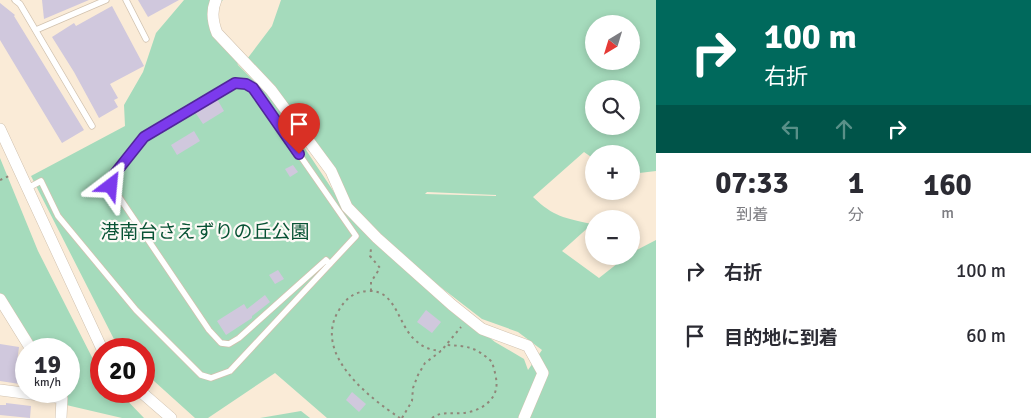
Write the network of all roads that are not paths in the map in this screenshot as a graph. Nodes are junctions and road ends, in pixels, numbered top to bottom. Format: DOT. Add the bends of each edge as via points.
graph roads {
  1 [pos="15,0"];
  2 [pos="106,0"];
  3 [pos="126,0"];
  4 [pos="216,0"];
  5 [pos="36,30"];
  6 [pos="146,39"];
  7 [pos="92,126"];
  8 [pos="0,129"];
  9 [pos="28,188"];
  10 [pos="330,264"];
  11 [pos="0,299"];
  12 [pos="25,338"];
  13 [pos="97,338"];
  14 [pos="0,390"];
  15 [pos="15,391"];
  16 [pos="60,403"];
  17 [pos="154,403"];
  18 [pos="61,418"];
  19 [pos="171,418"];
  20 [pos="524,418"];
  1 -- 5 [label="lane"];
  2 -- 5 [label="lane"];
  3 -- 6 [label="lane"];
  4 -- 20 [label="street" via="213,21 217,33 291,116 331,171 347,207 382,244 482,329 528,346 543,373"];
  5 -- 7 [label="lane"];
  8 -- 9 [label="street"];
  9 -- 10 [label="lane" via="41,182 58,216 136,310 201,375 211,378 230,371"];
  9 -- 13 [label="street"];
  10 -- 10 [label="lane" via="356,236 253,88 246,84 235,83 144,137 113,176 111,186 221,343 229,344 239,338 326,260"];
  11 -- 12 [label="street"];
  14 -- 15 [label="street"];
  16 -- 18 [label="street"];
  17 -- 19 [label="street"];
}
